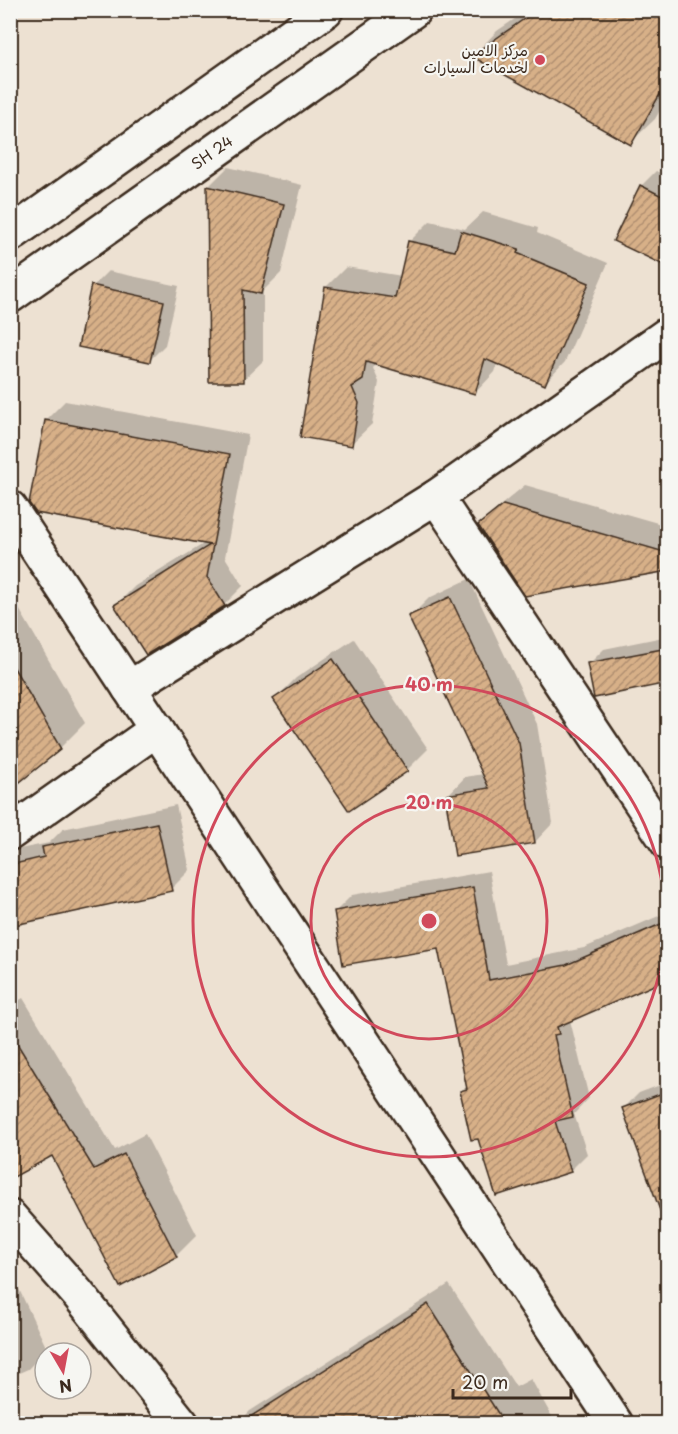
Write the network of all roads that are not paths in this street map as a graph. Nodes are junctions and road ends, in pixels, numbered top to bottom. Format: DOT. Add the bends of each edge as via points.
graph roads {
  1 [pos="326,10"];
  2 [pos="414,10"];
  3 [pos="10,235"];
  4 [pos="10,296"];
  5 [pos="668,334"];
  6 [pos="436,497"];
  7 [pos="10,508"];
  8 [pos="129,688"];
  9 [pos="157,729"];
  10 [pos="662,822"];
  11 [pos="10,833"];
  12 [pos="10,1217"];
  13 [pos="182,1424"];
  14 [pos="616,1424"];
  1 -- 3 [label="street"];
  2 -- 4 [label="street, SH 24"];
  5 -- 6 [label="street"];
  6 -- 8 [label="street"];
  6 -- 10 [label="street"];
  7 -- 8 [label="street"];
  8 -- 9 [label="street"];
  9 -- 11 [label="street"];
  9 -- 14 [label="street"];
  12 -- 13 [label="street" via="78,1294"];
}
